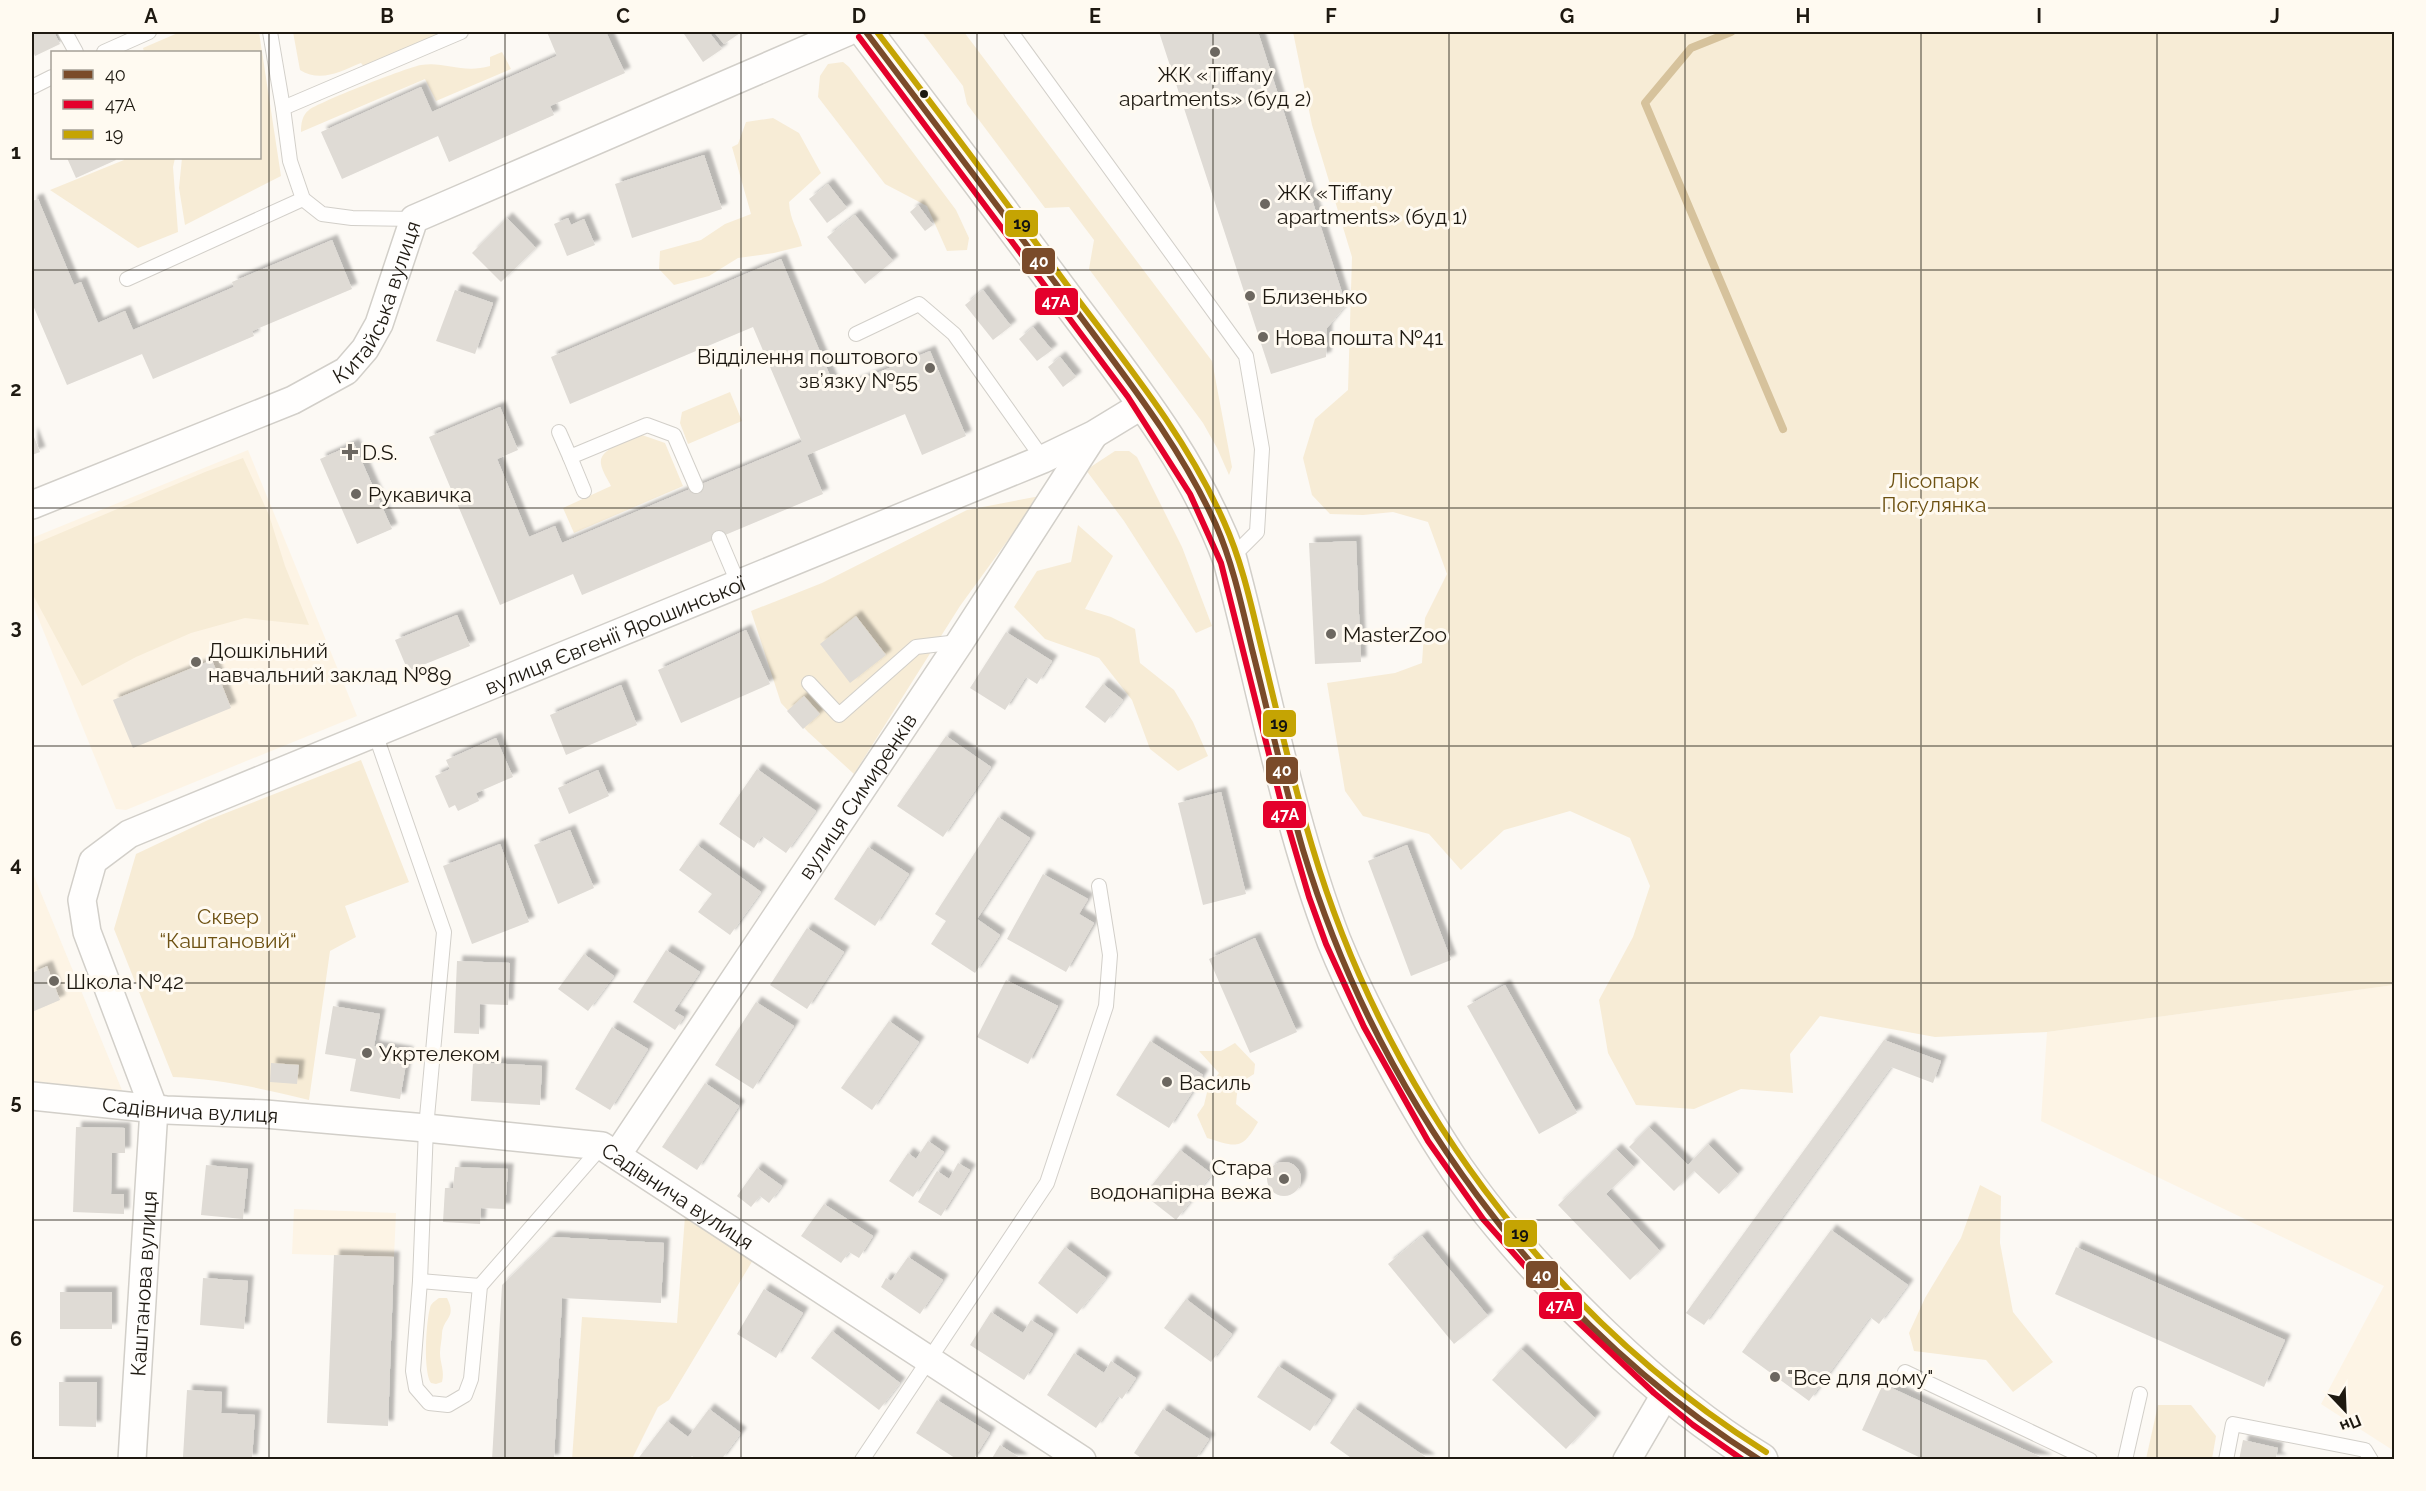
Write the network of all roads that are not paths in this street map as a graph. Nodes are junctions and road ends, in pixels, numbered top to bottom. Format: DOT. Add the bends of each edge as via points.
graph roads {
  1 [pos="65,32"];
  2 [pos="149,32"];
  3 [pos="270,32"];
  4 [pos="461,32"];
  5 [pos="847,32"];
  6 [pos="866,32"];
  7 [pos="1011,32"];
  8 [pos="75,51"];
  9 [pos="106,51"];
  10 [pos="51,78"];
  11 [pos="32,87"];
  12 [pos="283,108"];
  13 [pos="303,199"];
  14 [pos="414,219"];
  15 [pos="127,279"];
  16 [pos="856,334"];
  17 [pos="1144,404"];
  18 [pos="559,432"];
  19 [pos="1093,435"];
  20 [pos="570,458"];
  21 [pos="1043,459"];
  22 [pos="696,486"];
  23 [pos="584,490"];
  24 [pos="32,505"];
  25 [pos="719,538"];
  26 [pos="1230,560"];
  27 [pos="738,583"];
  28 [pos="960,642"];
  29 [pos="809,683"];
  30 [pos="375,734"];
  31 [pos="1099,886"];
  32 [pos="32,1096"];
  33 [pos="154,1109"];
  34 [pos="426,1128"];
  35 [pos="609,1151"];
  36 [pos="420,1281"];
  37 [pos="480,1286"];
  38 [pos="930,1360"];
  39 [pos="1905,1372"];
  40 [pos="1666,1393"];
  41 [pos="2140,1394"];
  42 [pos="132,1460"];
  43 [pos="862,1460"];
  44 [pos="1082,1460"];
  45 [pos="1627,1460"];
  46 [pos="1761,1460"];
  47 [pos="2090,1460"];
  48 [pos="2125,1460"];
  49 [pos="2226,1460"];
  50 [pos="2371,1460"];
  1 -- 8 [label="lane"];
  2 -- 9 [label="lane"];
  3 -- 12 [label="lane"];
  4 -- 12 [label="lane"];
  5 -- 14 [label="street, Китайська вулиця"];
  6 -- 17 [label="main road"];
  7 -- 26 [label="lane" via="1245,356 1262,449 1257,532"];
  10 -- 11 [label="lane"];
  12 -- 13 [label="lane" via="291,161"];
  13 -- 14 [label="lane" via="322,214"];
  13 -- 15 [label="lane"];
  14 -- 24 [label="street, Китайська вулиця" via="379,324 365,350 346,371 293,400"];
  16 -- 21 [label="lane" via="919,304 954,334"];
  17 -- 19 [label="street, вулиця Євгенії Ярошинської"];
  17 -- 26 [label="main road" via="1200,490"];
  18 -- 20 [label="lane"];
  19 -- 21 [label="street, вулиця Євгенії Ярошинської"];
  19 -- 28 [label="street, вулиця Симиренків"];
  20 -- 22 [label="lane" via="647,425 675,435"];
  20 -- 23 [label="lane"];
  21 -- 27 [label="street, вулиця Євгенії Ярошинської"];
  25 -- 27 [label="lane"];
  26 -- 40 [label="main road" via="1306,861 1361,1001 1458,1171 1496,1220 1587,1320"];
  27 -- 30 [label="street, вулиця Євгенії Ярошинської"];
  28 -- 29 [label="lane" via="916,647 839,715"];
  28 -- 35 [label="street, вулиця Симиренків"];
  30 -- 33 [label="street, вулиця Євгенії Ярошинської" via="129,834 93,861 82,900 87,932"];
  30 -- 34 [label="lane" via="444,932"];
  31 -- 38 [label="lane" via="1110,955 1106,1006 1047,1183"];
  32 -- 33 [label="street, Садівнича вулиця"];
  33 -- 34 [label="street, Садівнича вулиця"];
  33 -- 42 [label="street, Каштанова вулиця"];
  34 -- 35 [label="street, Садівнича вулиця"];
  34 -- 36 [label="lane"];
  35 -- 37 [label="lane"];
  35 -- 38 [label="street, Садівнича вулиця"];
  36 -- 37 [label="lane"];
  36 -- 37 [label="lane" via="413,1380 422,1397 439,1405 456,1402 469,1386"];
  38 -- 43 [label="lane"];
  38 -- 44 [label="street, Садівнича вулиця"];
  39 -- 47 [label="lane"];
  40 -- 45 [label="street"];
  40 -- 46 [label="main road"];
  41 -- 48 [label="lane"];
  49 -- 50 [label="lane" via="2233,1424 2366,1450"];
}
